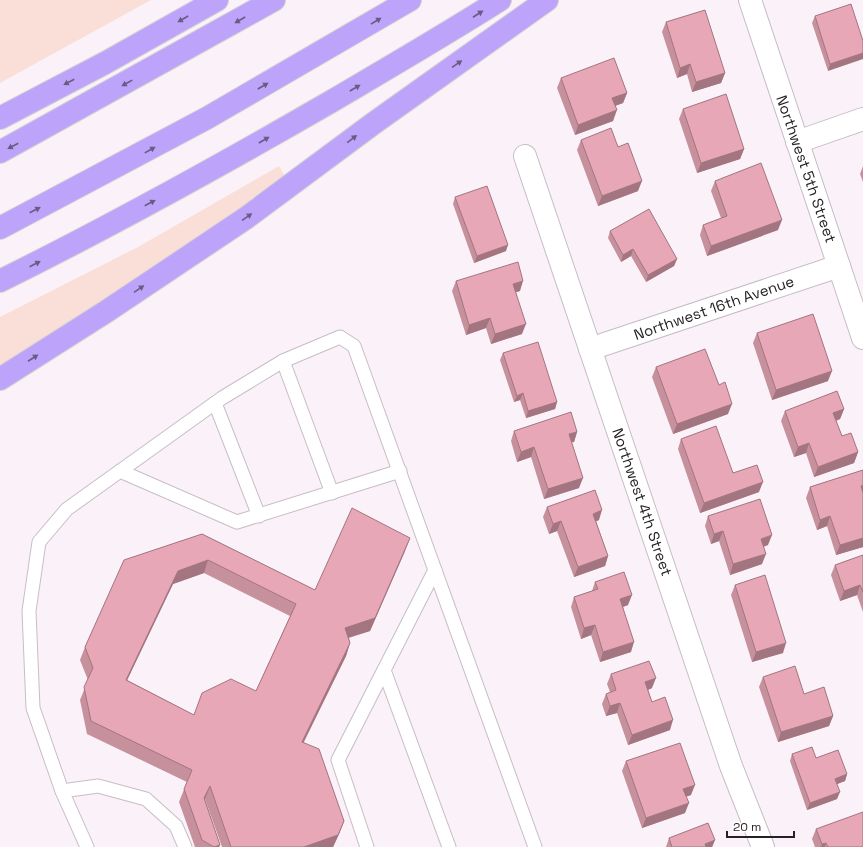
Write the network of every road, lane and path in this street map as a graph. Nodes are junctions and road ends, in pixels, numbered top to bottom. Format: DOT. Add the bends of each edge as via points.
graph roads {
  1 [pos="217,0"];
  2 [pos="274,0"];
  3 [pos="410,0"];
  4 [pos="500,0"];
  5 [pos="547,0"];
  6 [pos="750,0"];
  7 [pos="0,118"];
  8 [pos="863,119"];
  9 [pos="797,142"];
  10 [pos="0,152"];
  11 [pos="525,156"];
  12 [pos="0,228"];
  13 [pos="839,266"];
  14 [pos="0,281"];
  15 [pos="863,338"];
  16 [pos="590,349"];
  17 [pos="283,361"];
  18 [pos="0,378"];
  19 [pos="215,403"];
  20 [pos="120,471"];
  21 [pos="400,472"];
  22 [pos="332,493"];
  23 [pos="259,516"];
  24 [pos="435,570"];
  25 [pos="384,670"];
  26 [pos="62,791"];
  27 [pos="87,847"];
  28 [pos="185,847"];
  29 [pos="367,847"];
  30 [pos="449,847"];
  31 [pos="535,847"];
  32 [pos="763,847"];
  1 -- 7 [label="highway, one-way"];
  2 -- 10 [label="highway, one-way"];
  12 -- 3 [label="highway, one-way" via="207,118"];
  14 -- 4 [label="highway, one-way" via="245,151 457,28"];
  18 -- 5 [label="highway, one-way" via="246,218"];
  6 -- 9 [label="street, Northwest 5th Street"];
  8 -- 9 [label="street"];
  9 -- 13 [label="street, Northwest 5th Street"];
  11 -- 16 [label="street, Northwest 4th Street"];
  13 -- 15 [label="street, Northwest 5th Street"];
  13 -- 16 [label="street, Northwest 16th Avenue"];
  16 -- 32 [label="street, Northwest 4th Street" via="728,759"];
  17 -- 19 [label="lane"];
  17 -- 21 [label="lane" via="340,337 354,346"];
  17 -- 22 [label="lane"];
  19 -- 20 [label="lane"];
  19 -- 23 [label="lane"];
  20 -- 23 [label="lane" via="238,522"];
  20 -- 26 [label="lane" via="67,509 39,542 29,611 33,708"];
  21 -- 22 [label="lane"];
  21 -- 24 [label="lane"];
  22 -- 23 [label="lane"];
  24 -- 25 [label="lane"];
  24 -- 31 [label="lane"];
  25 -- 29 [label="lane" via="338,760"];
  25 -- 30 [label="lane"];
  26 -- 27 [label="lane"];
  26 -- 28 [label="lane" via="98,786 146,799 176,826"];
}
